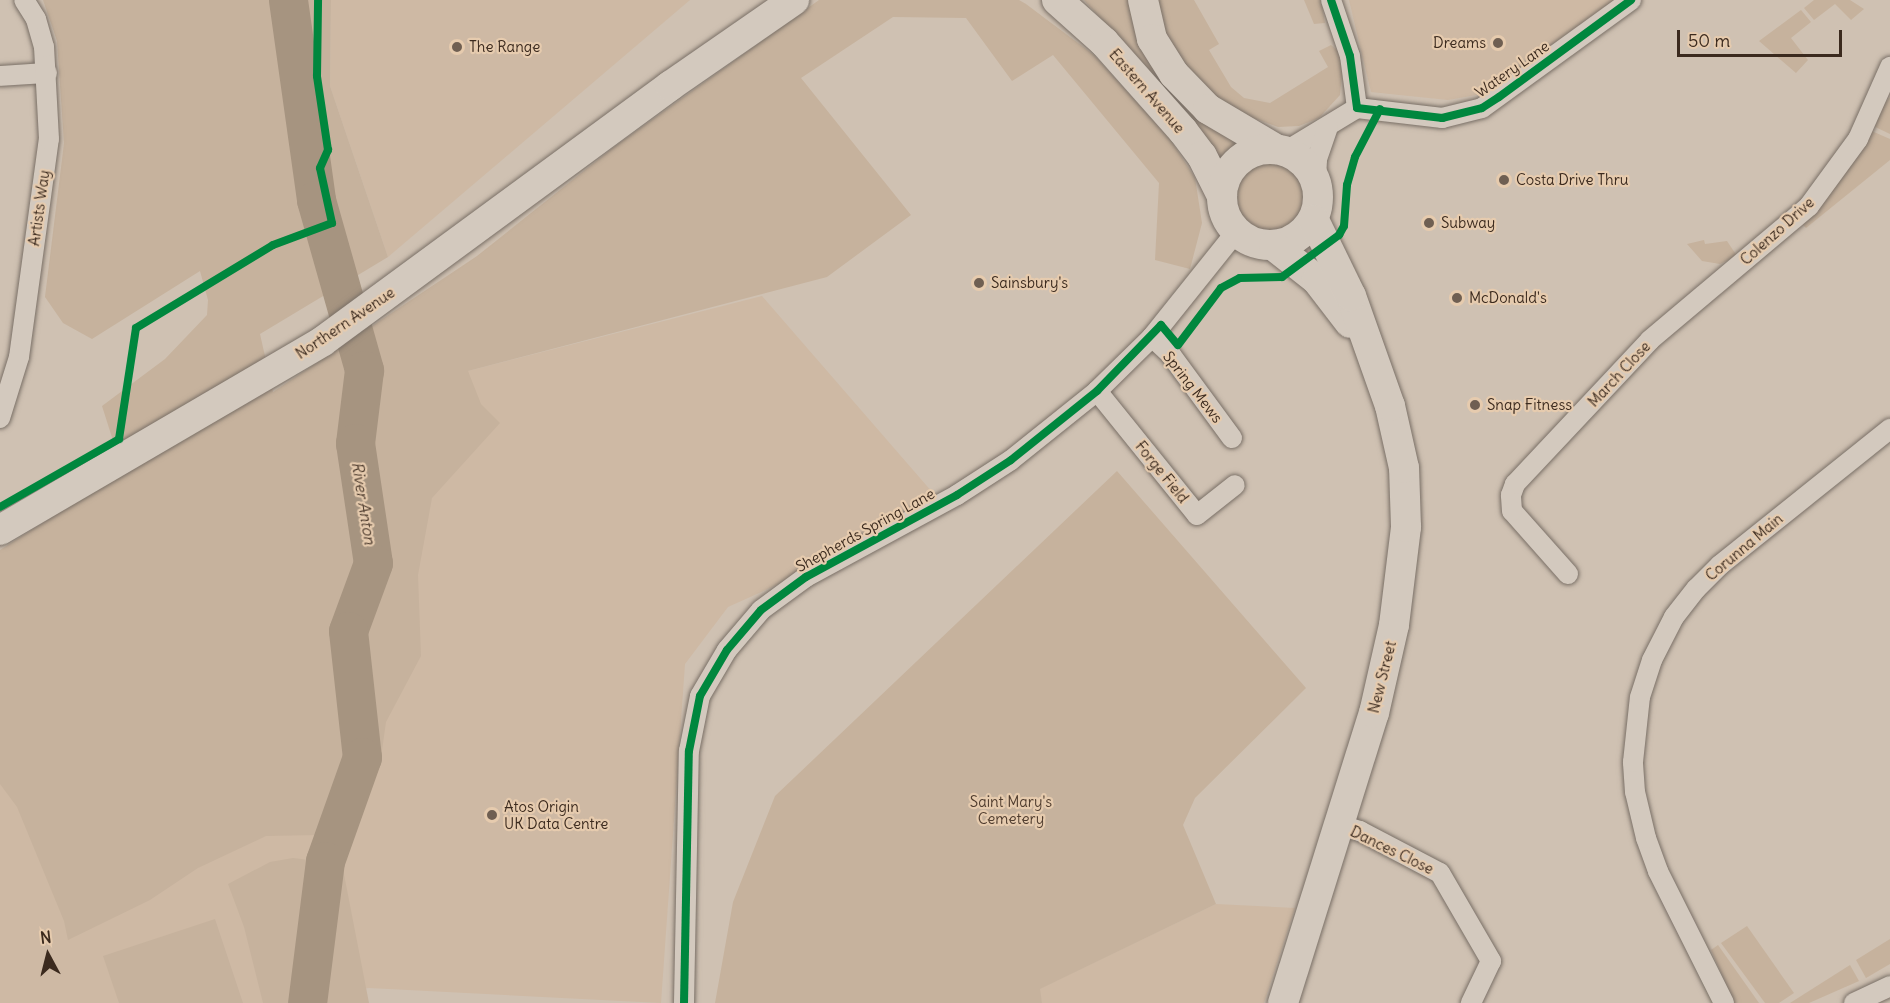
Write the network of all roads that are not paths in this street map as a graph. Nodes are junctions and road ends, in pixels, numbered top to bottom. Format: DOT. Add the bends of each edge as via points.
graph roads {
  1 [pos="24,0"];
  2 [pos="761,0"];
  3 [pos="794,0"];
  4 [pos="1057,0"];
  5 [pos="1143,0"];
  6 [pos="1331,0"];
  7 [pos="1631,0"];
  8 [pos="1890,67"];
  9 [pos="47,73"];
  10 [pos="0,76"];
  11 [pos="670,86"];
  12 [pos="1358,108"];
  13 [pos="1328,127"];
  14 [pos="1281,150"];
  15 [pos="1316,179"];
  16 [pos="1222,196"];
  17 [pos="1314,220"];
  18 [pos="1236,232"];
  19 [pos="1274,246"];
  20 [pos="1707,293"];
  21 [pos="1152,338"];
  22 [pos="1366,344"];
  23 [pos="1097,391"];
  24 [pos="0,417"];
  25 [pos="1890,429"];
  26 [pos="1232,438"];
  27 [pos="1235,485"];
  28 [pos="0,530"];
  29 [pos="1568,574"];
  30 [pos="1340,825"];
  31 [pos="1890,986"];
  32 [pos="684,1003"];
  33 [pos="1283,1003"];
  34 [pos="1471,1003"];
  35 [pos="1724,1003"];
  36 [pos="1854,1003"];
  1 -- 9 [label="street, Artists Way" via="36,19"];
  2 -- 11 [label="main road, Northern Avenue"];
  3 -- 11 [label="main road, Northern Avenue"];
  4 -- 16 [label="main road, Eastern Avenue" via="1104,42 1183,131 1202,156"];
  5 -- 14 [label="main road" via="1152,39 1174,74 1208,109"];
  6 -- 12 [label="street" via="1350,56"];
  7 -- 12 [label="street, Watery Lane" via="1482,108 1442,118"];
  8 -- 20 [label="street, Colenzo Drive" via="1858,139 1809,206"];
  9 -- 10 [label="street"];
  9 -- 24 [label="street, Artists Way" via="49,139 39,217 19,357"];
  11 -- 28 [label="main road, Northern Avenue" via="323,341"];
  12 -- 13 [label="street"];
  13 -- 14 [label="street"];
  13 -- 15 [label="street" via="1317,159"];
  14 -- 15 [label="main road" via="1303,162"];
  14 -- 16 [label="main road" via="1256,151 1238,160 1227,177"];
  15 -- 17 [label="main road" via="1319,201"];
  16 -- 18 [label="main road" via="1228,222"];
  17 -- 19 [label="main road" via="1297,238"];
  17 -- 22 [label="main road, New Street" via="1352,296"];
  18 -- 19 [label="main road, New Street" via="1254,243"];
  18 -- 21 [label="street, Shepherds Spring Lane"];
  19 -- 22 [label="main road, New Street" via="1317,280"];
  20 -- 29 [label="street, March Close" via="1650,340 1515,484 1512,511"];
  21 -- 23 [label="street, Shepherds Spring Lane"];
  21 -- 26 [label="street, Spring Mews" via="1171,355"];
  22 -- 30 [label="main road, New Street" via="1401,448 1406,527 1386,665"];
  23 -- 27 [label="street, Forge Field" via="1197,515"];
  23 -- 32 [label="street, Shepherds Spring Lane" via="1011,460 957,495 806,577 761,610 727,650 700,696 689,751"];
  25 -- 35 [label="street, Corunna Main" via="1720,565 1696,589 1674,617 1652,660 1640,696 1634,730 1635,792 1646,838 1658,871"];
  30 -- 33 [label="main road, New Street"];
  30 -- 34 [label="street, Dances Close" via="1360,831 1440,873 1491,961"];
  31 -- 36 [label="street"];
}
